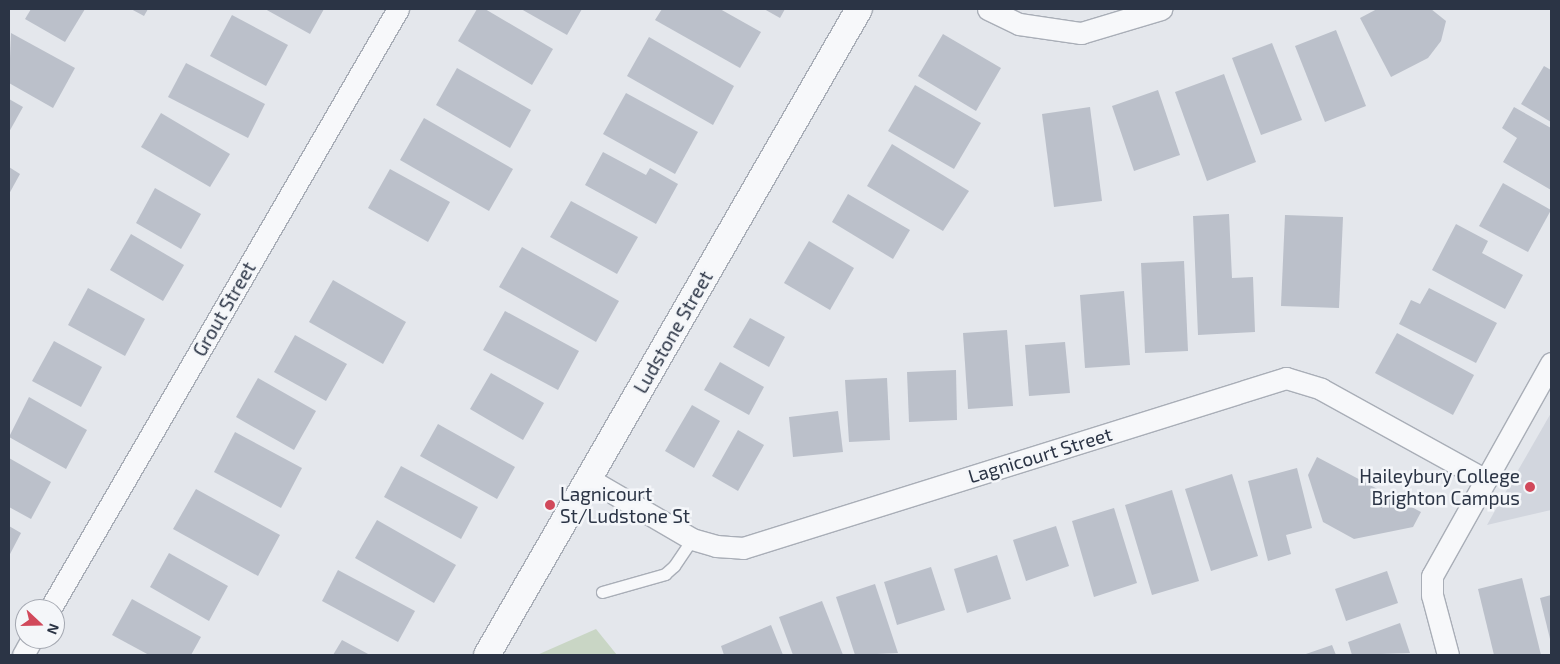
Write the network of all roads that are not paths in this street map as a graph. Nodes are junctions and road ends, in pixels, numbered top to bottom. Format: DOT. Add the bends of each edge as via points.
graph roads {
  1 [pos="398,9"];
  2 [pos="859,9"];
  3 [pos="988,9"];
  4 [pos="1161,9"];
  5 [pos="1551,363"];
  6 [pos="588,479"];
  7 [pos="1486,480"];
  8 [pos="692,539"];
  9 [pos="602,592"];
  10 [pos="56,599"];
  11 [pos="487,655"];
  12 [pos="1448,655"];
  1 -- 10 [label="street, Grout Street"];
  2 -- 6 [label="street, Ludstone Street"];
  3 -- 4 [label="street" via="1020,24 1081,33"];
  5 -- 7 [label="street"];
  6 -- 8 [label="street, Lagnicourt Street"];
  6 -- 11 [label="street, Ludstone Street"];
  7 -- 8 [label="street, Lagnicourt Street" via="1322,389 1286,378 752,546 734,548"];
  7 -- 12 [label="street" via="1432,576 1432,595"];
  8 -- 9 [label="lane" via="665,574"];
}
